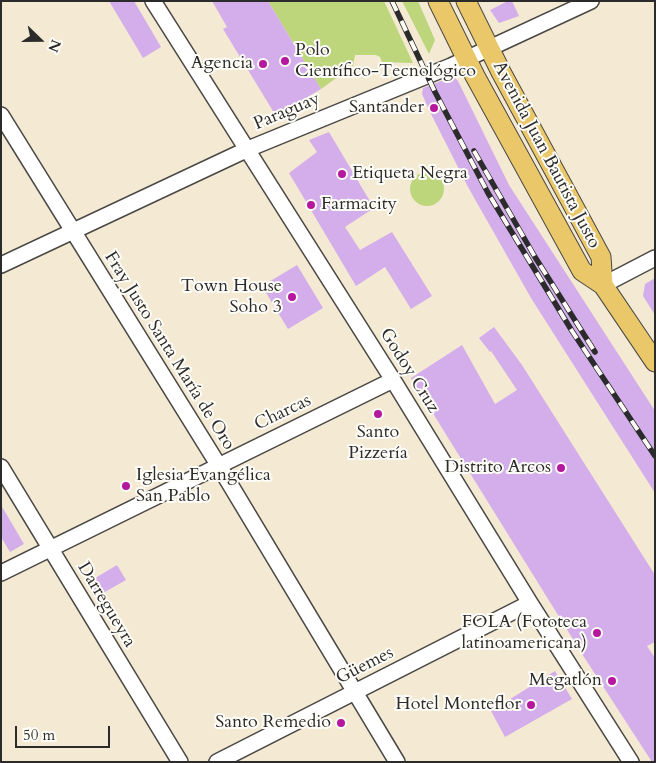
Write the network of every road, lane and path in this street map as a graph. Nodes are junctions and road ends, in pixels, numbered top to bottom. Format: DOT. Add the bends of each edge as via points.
graph roads {
  1 [pos="153,1"];
  2 [pos="438,1"];
  3 [pos="466,1"];
  4 [pos="591,1"];
  5 [pos="489,47"];
  6 [pos="466,58"];
  7 [pos="1,115"];
  8 [pos="248,149"];
  9 [pos="73,232"];
  10 [pos="655,258"];
  11 [pos="1,265"];
  12 [pos="603,285"];
  13 [pos="655,362"];
  14 [pos="393,380"];
  15 [pos="219,466"];
  16 [pos="1,467"];
  17 [pos="50,548"];
  18 [pos="1,573"];
  19 [pos="530,603"];
  20 [pos="355,692"];
  21 [pos="180,762"];
  22 [pos="217,762"];
  23 [pos="397,762"];
  24 [pos="632,762"];
  1 -- 8 [label="street, Godoy Cruz"];
  2 -- 6 [label="main road, Avenida Juan Bautista Justo"];
  3 -- 5 [label="main road, Avenida Juan Bautista Justo"];
  4 -- 5 [label="street, Paraguay"];
  5 -- 6 [label="street, Paraguay"];
  5 -- 12 [label="main road, Avenida Juan Bautista Justo" via="601,257"];
  6 -- 8 [label="street, Paraguay"];
  6 -- 12 [label="main road, Avenida Juan Bautista Justo" via="582,272"];
  7 -- 9 [label="street, Fray Justo Santa María de Oro"];
  8 -- 9 [label="street, Paraguay"];
  8 -- 14 [label="street, Godoy Cruz"];
  9 -- 11 [label="street, Paraguay"];
  9 -- 15 [label="street, Fray Justo Santa María de Oro"];
  10 -- 12 [label="street"];
  12 -- 13 [label="main road, Avenida Juan Bautista Justo"];
  14 -- 15 [label="street, Charcas"];
  14 -- 19 [label="street, Godoy Cruz"];
  15 -- 17 [label="street, Charcas"];
  15 -- 20 [label="street, Fray Justo Santa María de Oro"];
  16 -- 17 [label="street, Darregueyra"];
  17 -- 18 [label="street, Charcas"];
  17 -- 21 [label="street, Darregueyra"];
  19 -- 20 [label="street, Güemes"];
  19 -- 24 [label="street, Godoy Cruz"];
  20 -- 22 [label="street, Güemes"];
  20 -- 23 [label="street, Fray Justo Santa María de Oro"];
}
